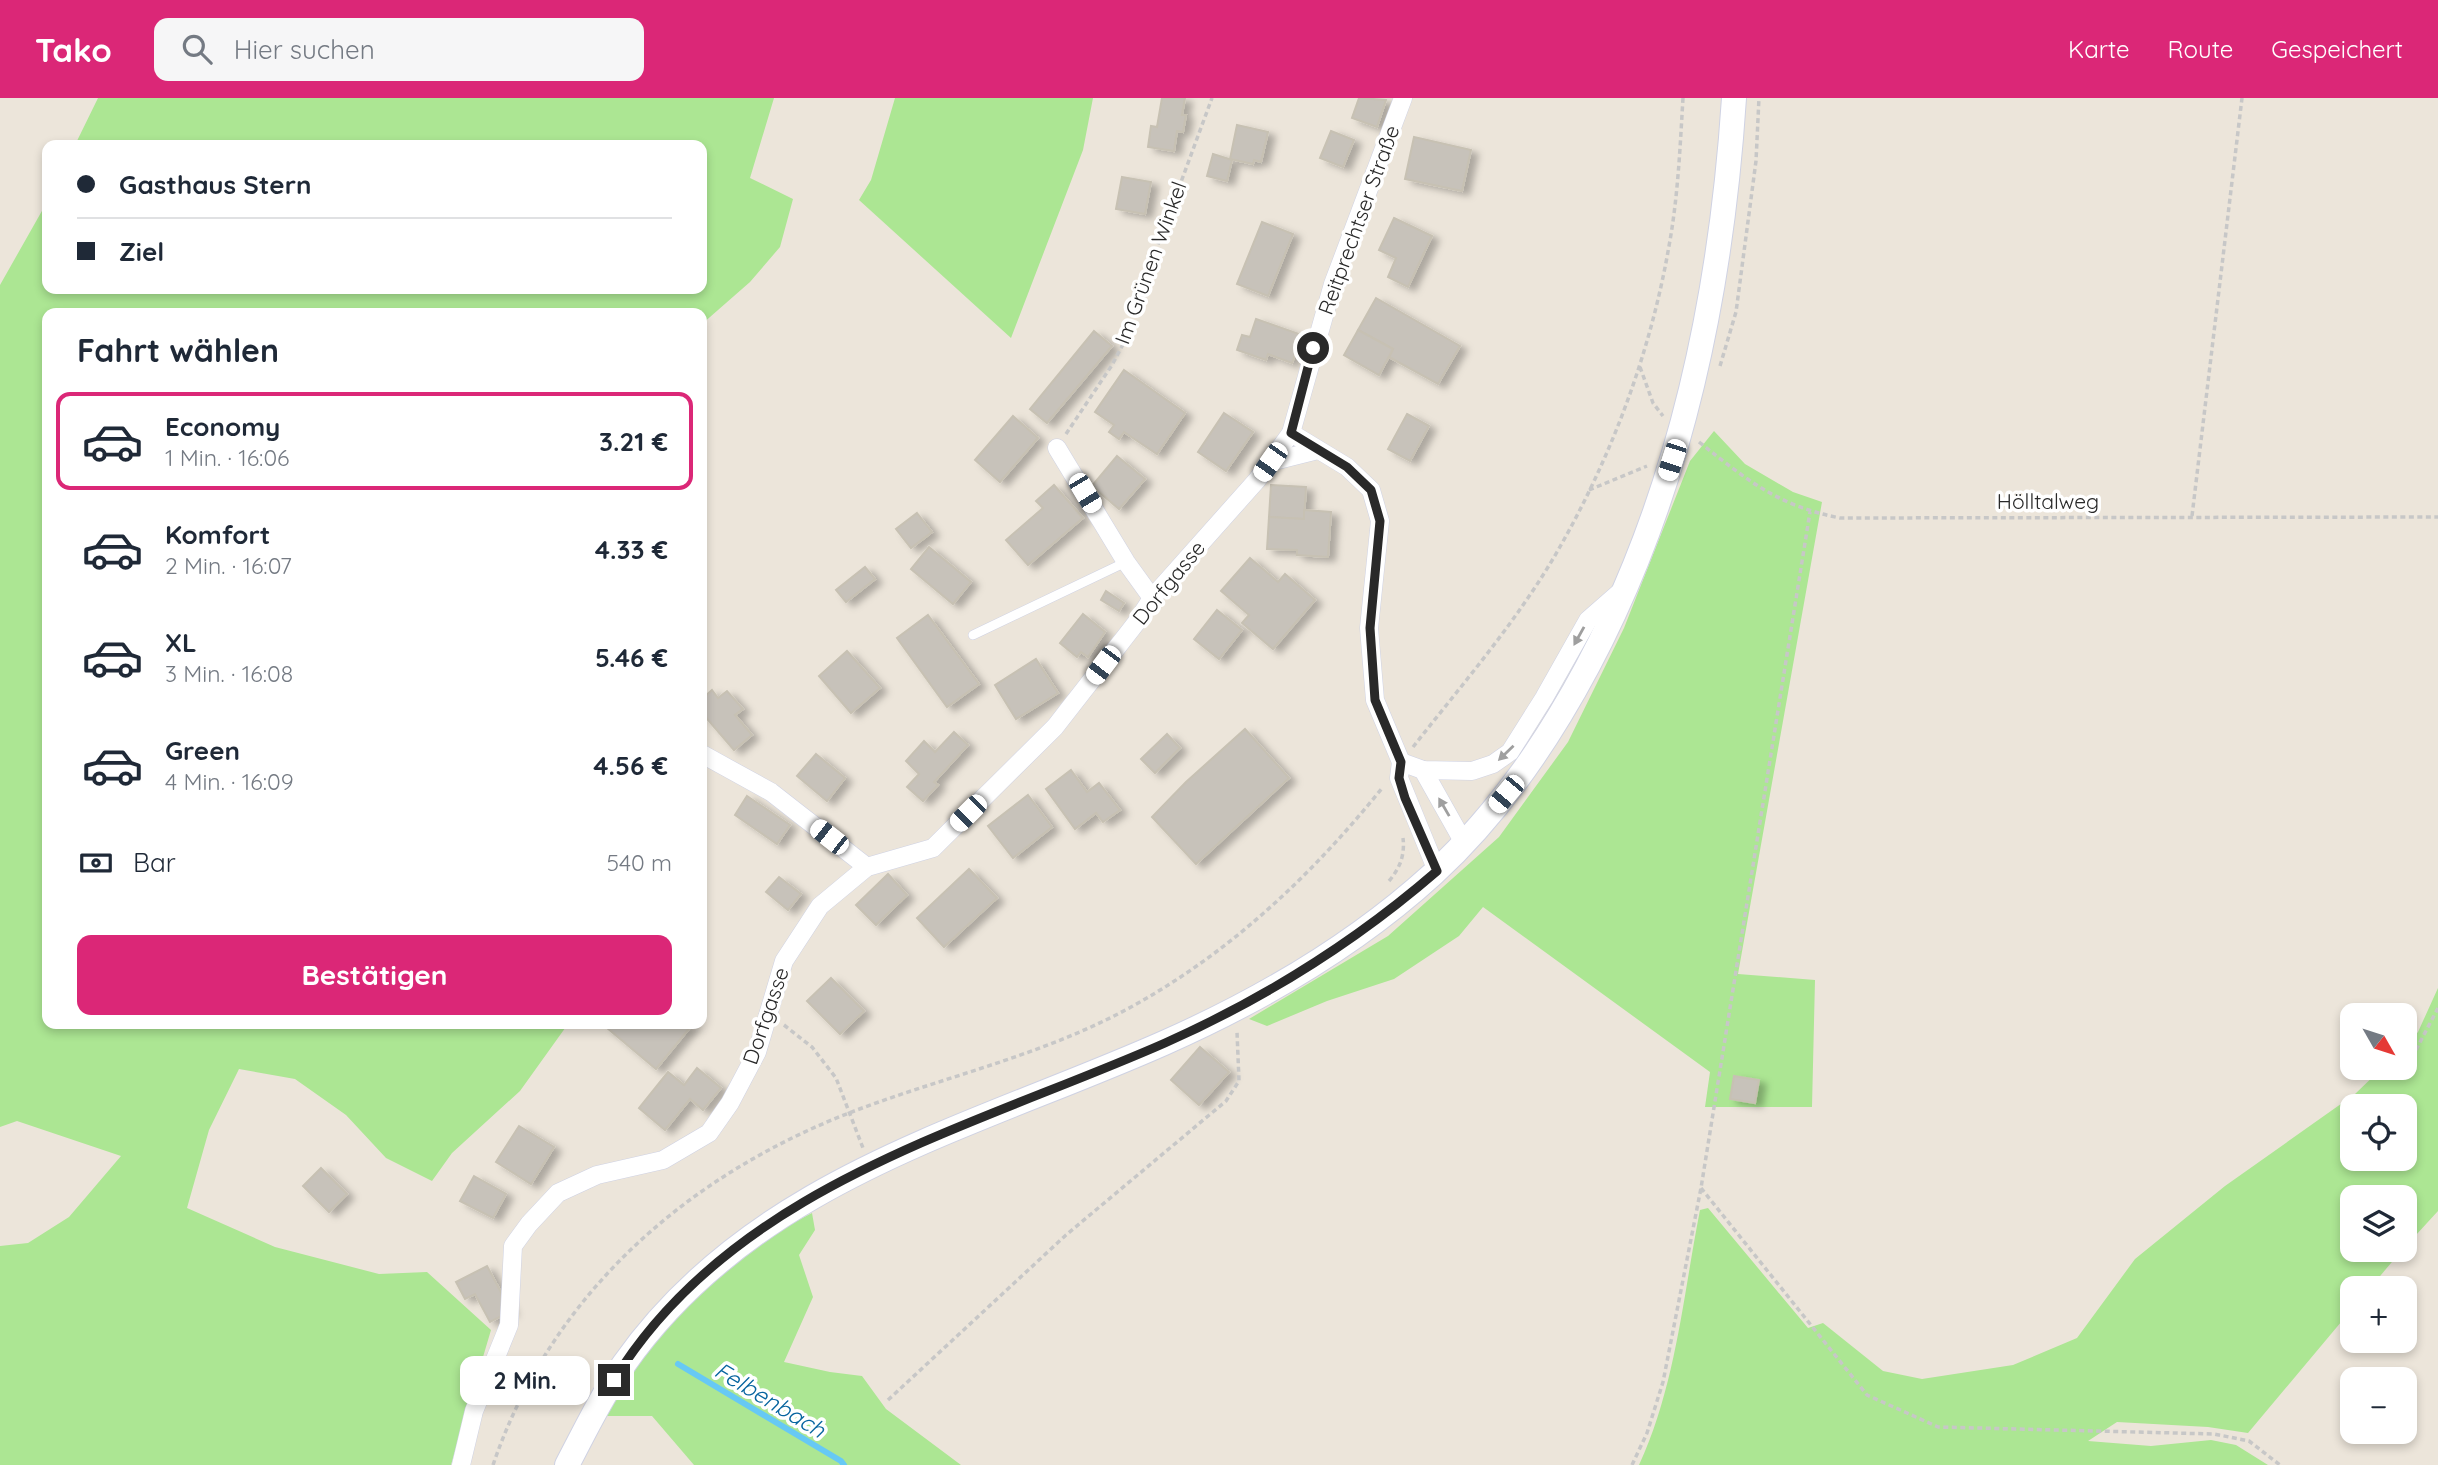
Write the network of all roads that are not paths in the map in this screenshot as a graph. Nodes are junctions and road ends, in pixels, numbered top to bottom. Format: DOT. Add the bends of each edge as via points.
graph roads {
  1 [pos="1403,98"];
  2 [pos="1734,98"];
  3 [pos="1291,433"];
  4 [pos="1057,448"];
  5 [pos="1318,450"];
  6 [pos="1270,462"];
  7 [pos="1126,562"];
  8 [pos="1626,587"];
  9 [pos="1152,597"];
  10 [pos="973,635"];
  11 [pos="1544,698"];
  12 [pos="1542,745"];
  13 [pos="707,757"];
  14 [pos="1401,762"];
  15 [pos="1423,770"];
  16 [pos="1464,843"];
  17 [pos="867,867"];
  18 [pos="1437,871"];
  19 [pos="461,1465"];
  20 [pos="567,1465"];
  1 -- 3 [label="street, Reitprechtser Straße" via="1333,284"];
  2 -- 8 [label="main road" via="1711,299 1680,437"];
  3 -- 5 [label="street"];
  3 -- 6 [label="street, Dorfgasse"];
  4 -- 7 [label="street"];
  5 -- 6 [label="street"];
  5 -- 14 [label="street" via="1347,467 1371,490 1380,521 1370,628 1375,700"];
  6 -- 9 [label="street, Dorfgasse"];
  7 -- 9 [label="street"];
  7 -- 10 [label="lane"];
  8 -- 11 [label="street, one-way" via="1588,620"];
  8 -- 12 [label="main road" via="1593,657"];
  9 -- 17 [label="street, Dorfgasse" via="1055,727 933,848"];
  11 -- 12 [label="lane"];
  11 -- 15 [label="street, one-way" via="1510,752 1493,764 1472,771"];
  12 -- 16 [label="main road"];
  13 -- 17 [label="street" via="771,792"];
  14 -- 15 [label="street"];
  14 -- 18 [label="street" via="1399,778"];
  16 -- 15 [label="street, one-way"];
  16 -- 18 [label="main road"];
  17 -- 19 [label="street, Dorfgasse" via="820,906 784,961 757,1052 709,1133 663,1160 597,1175 558,1193 513,1246 509,1325 474,1411"];
  18 -- 20 [label="main road" via="1356,936 1236,1009 1093,1074 883,1159 766,1226 717,1262 666,1311 624,1364"];
}
